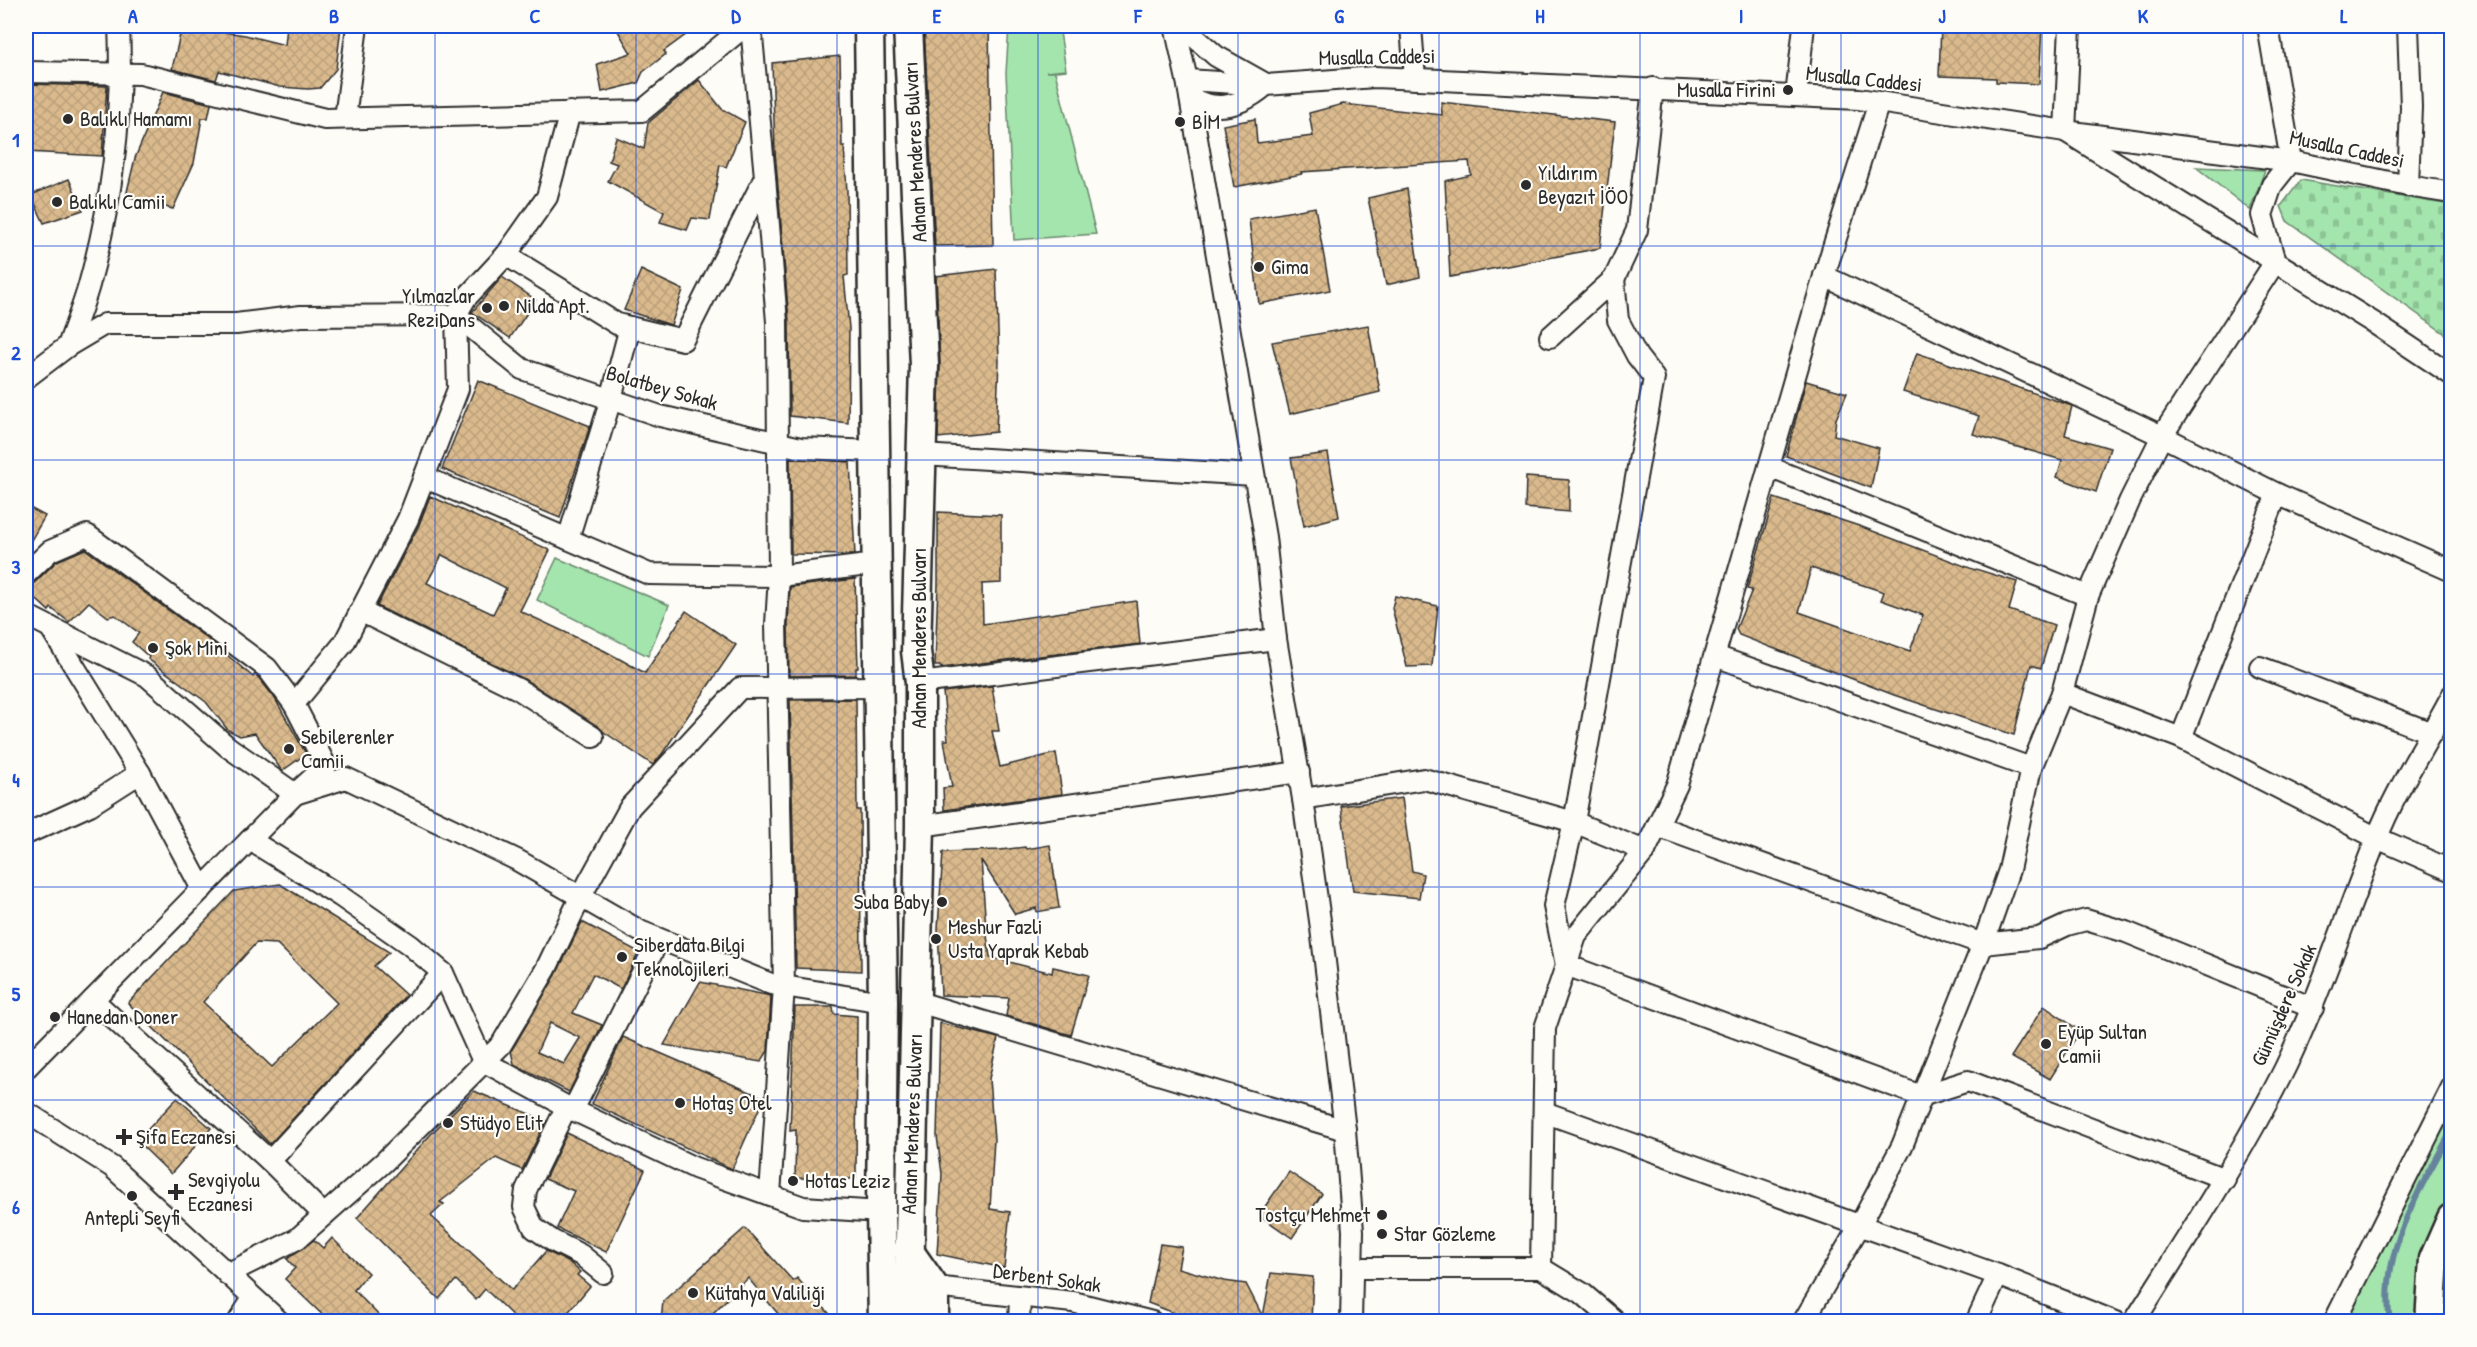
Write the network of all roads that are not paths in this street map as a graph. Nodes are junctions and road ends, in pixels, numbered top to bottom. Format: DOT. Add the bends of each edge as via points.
graph roads {
  1 [pos="118,26"];
  2 [pos="357,26"];
  3 [pos="745,26"];
  4 [pos="752,26"];
  5 [pos="869,26"];
  6 [pos="908,26"];
  7 [pos="1175,26"];
  8 [pos="1182,26"];
  9 [pos="1412,26"];
  10 [pos="1804,26"];
  11 [pos="2070,26"];
  12 [pos="2268,26"];
  13 [pos="2408,26"];
  14 [pos="26,72"];
  15 [pos="121,74"];
  16 [pos="1415,79"];
  17 [pos="1266,85"];
  18 [pos="1188,88"];
  19 [pos="1653,88"];
  20 [pos="1796,96"];
  21 [pos="1879,102"];
  22 [pos="570,111"];
  23 [pos="345,118"];
  24 [pos="2065,131"];
  25 [pos="2291,161"];
  26 [pos="765,177"];
  27 [pos="2408,186"];
  28 [pos="2451,193"];
  29 [pos="506,255"];
  30 [pos="2275,262"];
  31 [pos="1824,276"];
  32 [pos="1614,279"];
  33 [pos="456,315"];
  34 [pos="630,327"];
  35 [pos="1550,337"];
  36 [pos="68,346"];
  37 [pos="2451,375"];
  38 [pos="26,378"];
  39 [pos="611,399"];
  40 [pos="2162,436"];
  41 [pos="779,443"];
  42 [pos="875,451"];
  43 [pos="922,455"];
  44 [pos="1769,467"];
  45 [pos="1254,475"];
  46 [pos="424,477"];
  47 [pos="2277,494"];
  48 [pos="568,539"];
  49 [pos="876,564"];
  50 [pos="2451,571"];
  51 [pos="26,574"];
  52 [pos="778,576"];
  53 [pos="2088,596"];
  54 [pos="360,611"];
  55 [pos="26,615"];
  56 [pos="50,627"];
  57 [pos="1276,639"];
  58 [pos="1715,656"];
  59 [pos="2260,667"];
  60 [pos="920,683"];
  61 [pos="878,687"];
  62 [pos="778,688"];
  63 [pos="2062,693"];
  64 [pos="2451,695"];
  65 [pos="294,704"];
  66 [pos="2432,733"];
  67 [pos="593,737"];
  68 [pos="2181,738"];
  69 [pos="2031,768"];
  70 [pos="1299,772"];
  71 [pos="140,773"];
  72 [pos="296,794"];
  73 [pos="1304,799"];
  74 [pos="1574,822"];
  75 [pos="920,826"];
  76 [pos="1658,826"];
  77 [pos="26,834"];
  78 [pos="2377,838"];
  79 [pos="250,840"];
  80 [pos="1645,851"];
  81 [pos="2451,871"];
  82 [pos="202,889"];
  83 [pos="581,896"];
  84 [pos="659,939"];
  85 [pos="1983,944"];
  86 [pos="1566,965"];
  87 [pos="443,973"];
  88 [pos="784,986"];
  89 [pos="93,1000"];
  90 [pos="915,1000"];
  91 [pos="883,1002"];
  92 [pos="2313,1008"];
  93 [pos="483,1061"];
  94 [pos="26,1068"];
  95 [pos="2451,1087"];
  96 [pos="1921,1096"];
  97 [pos="573,1110"];
  98 [pos="1544,1112"];
  99 [pos="26,1113"];
  100 [pos="1344,1130"];
  101 [pos="270,1161"];
  102 [pos="2225,1179"];
  103 [pos="770,1195"];
  104 [pos="881,1212"];
  105 [pos="324,1215"];
  106 [pos="2451,1218"];
  107 [pos="1860,1225"];
  108 [pos="908,1250"];
  109 [pos="1352,1268"];
  110 [pos="1540,1268"];
  111 [pos="603,1273"];
  112 [pos="227,1274"];
  113 [pos="1998,1275"];
  114 [pos="934,1287"];
  115 [pos="253,1298"];
  116 [pos="1020,1298"];
  117 [pos="238,1322"];
  118 [pos="280,1322"];
  119 [pos="864,1322"];
  120 [pos="883,1322"];
  121 [pos="908,1322"];
  122 [pos="934,1322"];
  123 [pos="1019,1322"];
  124 [pos="1152,1322"];
  125 [pos="1350,1322"];
  126 [pos="1616,1322"];
  127 [pos="1803,1322"];
  128 [pos="1976,1322"];
  129 [pos="2116,1322"];
  130 [pos="2134,1322"];
  131 [pos="2334,1322"];
  132 [pos="2430,1322"];
  1 -- 15 [label="street"];
  2 -- 23 [label="street"];
  3 -- 22 [label="street" via="642,111"];
  4 -- 26 [label="street"];
  5 -- 42 [label="main road, Adnan Menderes Bulvarı"];
  6 -- 43 [label="main road, Adnan Menderes Bulvarı" via="924,365"];
  7 -- 18 [label="street"];
  8 -- 17 [label="street" via="1216,56"];
  9 -- 16 [label="street"];
  10 -- 20 [label="street"];
  11 -- 24 [label="street"];
  12 -- 25 [label="street"];
  13 -- 27 [label="street"];
  14 -- 15 [label="street"];
  15 -- 23 [label="street" via="141,74 325,119"];
  15 -- 36 [label="street" via="110,183 89,285"];
  16 -- 17 [label="street, Musalla Caddesi" via="1375,77"];
  16 -- 19 [label="street, Musalla Caddesi"];
  17 -- 18 [label="street, Musalla Caddesi"];
  18 -- 45 [label="street"];
  19 -- 20 [label="street, Musalla Caddesi"];
  19 -- 32 [label="street" via="1637,231"];
  20 -- 21 [label="street, Musalla Caddesi"];
  21 -- 24 [label="street, Musalla Caddesi"];
  21 -- 31 [label="street"];
  22 -- 23 [label="street"];
  22 -- 29 [label="street" via="547,197"];
  24 -- 25 [label="street, Musalla Caddesi"];
  24 -- 30 [label="street"];
  25 -- 27 [label="street, Musalla Caddesi"];
  25 -- 30 [label="street" via="2272,185 2262,214"];
  26 -- 34 [label="street" via="683,340"];
  26 -- 41 [label="street" via="777,322"];
  27 -- 28 [label="street, Musalla Caddesi"];
  29 -- 33 [label="street" via="466,298"];
  29 -- 34 [label="street" via="617,324"];
  30 -- 37 [label="street"];
  30 -- 40 [label="street"];
  31 -- 40 [label="street"];
  31 -- 44 [label="street"];
  32 -- 35 [label="street"];
  32 -- 74 [label="street" via="1618,320 1654,378"];
  33 -- 36 [label="street" via="301,316 236,324 105,324"];
  33 -- 39 [label="street, Bolatbey Sokak" via="522,369"];
  33 -- 46 [label="street" via="458,389"];
  34 -- 39 [label="street"];
  36 -- 38 [label="street"];
  39 -- 41 [label="street, Bolatbey Sokak" via="660,416"];
  39 -- 48 [label="street"];
  40 -- 47 [label="street"];
  40 -- 53 [label="street"];
  41 -- 42 [label="street, Bolatbey Sokak" via="801,448"];
  41 -- 52 [label="street"];
  42 -- 49 [label="main road, Adnan Menderes Bulvarı"];
  43 -- 45 [label="street"];
  43 -- 60 [label="main road, Adnan Menderes Bulvarı" via="916,651"];
  44 -- 53 [label="street"];
  44 -- 58 [label="street"];
  45 -- 57 [label="street"];
  46 -- 48 [label="street"];
  46 -- 54 [label="street" via="408,519"];
  47 -- 50 [label="street"];
  47 -- 68 [label="street"];
  48 -- 52 [label="street" via="649,574"];
  49 -- 52 [label="street"];
  49 -- 61 [label="main road, Adnan Menderes Bulvarı"];
  51 -- 65 [label="street" via="50,551 87,535 267,668"];
  52 -- 62 [label="street"];
  53 -- 63 [label="street"];
  54 -- 65 [label="street" via="344,642"];
  54 -- 67 [label="street" via="518,689"];
  55 -- 56 [label="street"];
  56 -- 71 [label="street"];
  56 -- 72 [label="street" via="147,676 228,747"];
  57 -- 60 [label="street"];
  57 -- 70 [label="street"];
  58 -- 69 [label="street"];
  58 -- 76 [label="street" via="1677,786"];
  59 -- 66 [label="street"];
  60 -- 75 [label="main road, Adnan Menderes Bulvarı"];
  61 -- 62 [label="street"];
  61 -- 91 [label="main road, Adnan Menderes Bulvarı"];
  62 -- 83 [label="street" via="740,688 630,807"];
  62 -- 88 [label="street"];
  63 -- 68 [label="street"];
  63 -- 69 [label="street"];
  64 -- 66 [label="street, Gümüşdere Sokak"];
  65 -- 72 [label="street" via="327,766"];
  66 -- 78 [label="street, Gümüşdere Sokak" via="2406,776"];
  68 -- 78 [label="street"];
  69 -- 85 [label="street" via="2009,870"];
  70 -- 73 [label="street"];
  70 -- 75 [label="street"];
  71 -- 77 [label="street" via="90,805"];
  71 -- 82 [label="street"];
  72 -- 79 [label="street"];
  72 -- 83 [label="street" via="346,778 517,860"];
  73 -- 74 [label="street" via="1424,779"];
  73 -- 100 [label="street"];
  74 -- 80 [label="street"];
  74 -- 86 [label="street" via="1554,906"];
  75 -- 90 [label="main road, Adnan Menderes Bulvarı"];
  76 -- 80 [label="street"];
  76 -- 85 [label="street"];
  78 -- 81 [label="street"];
  78 -- 92 [label="street, Gümüşdere Sokak"];
  79 -- 82 [label="street"];
  79 -- 87 [label="street" via="340,896"];
  80 -- 86 [label="street" via="1576,936"];
  82 -- 89 [label="street"];
  83 -- 84 [label="street"];
  83 -- 93 [label="street" via="546,969 501,1045"];
  84 -- 88 [label="street"];
  84 -- 97 [label="street"];
  85 -- 92 [label="street" via="2039,938 2086,920 2126,932"];
  85 -- 96 [label="street"];
  86 -- 96 [label="street"];
  86 -- 98 [label="street" via="1545,1028"];
  87 -- 93 [label="street"];
  87 -- 101 [label="street"];
  88 -- 91 [label="street"];
  88 -- 103 [label="street"];
  89 -- 94 [label="street"];
  89 -- 101 [label="street"];
  90 -- 100 [label="street"];
  90 -- 108 [label="main road, Adnan Menderes Bulvarı"];
  91 -- 104 [label="main road, Adnan Menderes Bulvarı"];
  92 -- 102 [label="street, Gümüşdere Sokak"];
  93 -- 97 [label="street"];
  93 -- 105 [label="street" via="384,1162"];
  95 -- 131 [label="street"];
  96 -- 102 [label="street" via="1968,1081"];
  96 -- 107 [label="street" via="1902,1146"];
  97 -- 103 [label="street" via="689,1166"];
  97 -- 111 [label="street" via="564,1112 526,1190 524,1207 534,1228 581,1255"];
  98 -- 107 [label="street"];
  98 -- 110 [label="street"];
  99 -- 112 [label="street" via="112,1167"];
  100 -- 109 [label="street" via="1353,1231"];
  101 -- 105 [label="street"];
  102 -- 130 [label="street, Gümüşdere Sokak"];
  103 -- 104 [label="street" via="803,1207"];
  104 -- 119 [label="main road" via="868,1260"];
  104 -- 120 [label="main road"];
  105 -- 112 [label="street" via="297,1239"];
  106 -- 132 [label="main road" via="2434,1259"];
  107 -- 113 [label="street"];
  107 -- 127 [label="street"];
  108 -- 114 [label="main road"];
  108 -- 121 [label="main road, Adnan Menderes Bulvarı"];
  109 -- 110 [label="street"];
  109 -- 125 [label="street"];
  110 -- 126 [label="street" via="1582,1293"];
  112 -- 115 [label="street"];
  113 -- 128 [label="street"];
  113 -- 129 [label="street"];
  114 -- 116 [label="street, Derbent Sokak"];
  114 -- 122 [label="main road"];
  115 -- 117 [label="street"];
  115 -- 118 [label="street"];
  116 -- 123 [label="street"];
  116 -- 124 [label="street, Derbent Sokak" via="1073,1302"];
}
